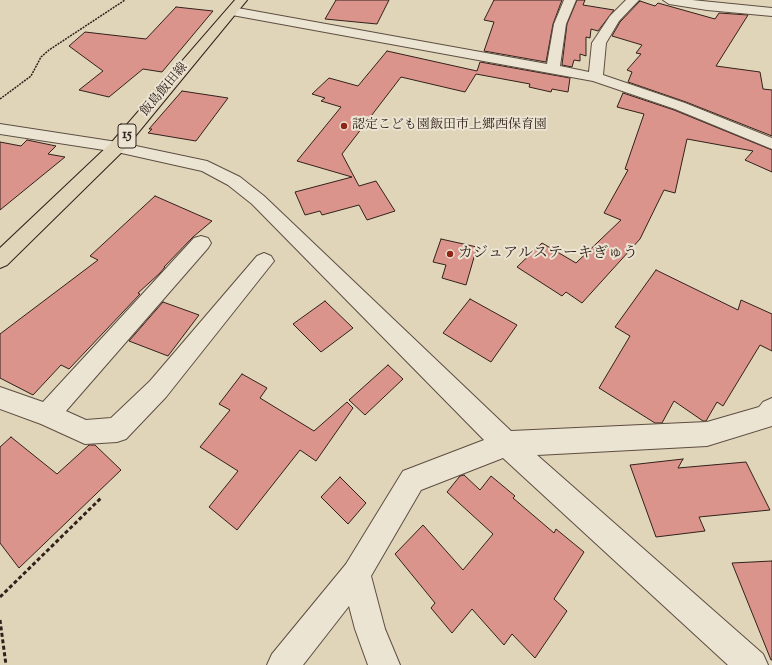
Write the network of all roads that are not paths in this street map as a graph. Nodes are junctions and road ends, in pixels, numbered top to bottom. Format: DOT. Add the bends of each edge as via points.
graph roads {
  1 [pos="570,0"];
  2 [pos="632,0"];
  3 [pos="669,0"];
  4 [pos="237,5"];
  5 [pos="772,12"];
  6 [pos="553,69"];
  7 [pos="596,77"];
  8 [pos="0,129"];
  9 [pos="772,144"];
  10 [pos="117,147"];
  11 [pos="201,243"];
  12 [pos="0,260"];
  13 [pos="264,261"];
  14 [pos="0,398"];
  15 [pos="772,410"];
  16 [pos="47,415"];
  17 [pos="506,444"];
  18 [pos="356,574"];
  19 [pos="283,665"];
  20 [pos="384,665"];
  21 [pos="752,665"];
  1 -- 6 [label="street" via="560,24"];
  2 -- 7 [label="street" via="614,19 599,43"];
  3 -- 5 [label="street"];
  4 -- 6 [label="street"];
  4 -- 10 [label="main road, 飯島飯田線 / 15"];
  6 -- 7 [label="street"];
  7 -- 9 [label="street" via="680,106"];
  8 -- 10 [label="street"];
  10 -- 12 [label="main road, 飯島飯田線 / 15"];
  10 -- 17 [label="street" via="207,167 234,181 258,200"];
  11 -- 16 [label="street"];
  13 -- 16 [label="street" via="158,390 117,430 85,432"];
  14 -- 16 [label="street"];
  15 -- 17 [label="street" via="767,416 706,434"];
  17 -- 18 [label="street" via="412,480"];
  17 -- 21 [label="street"];
  18 -- 19 [label="street"];
  18 -- 20 [label="street" via="370,629"];
}
